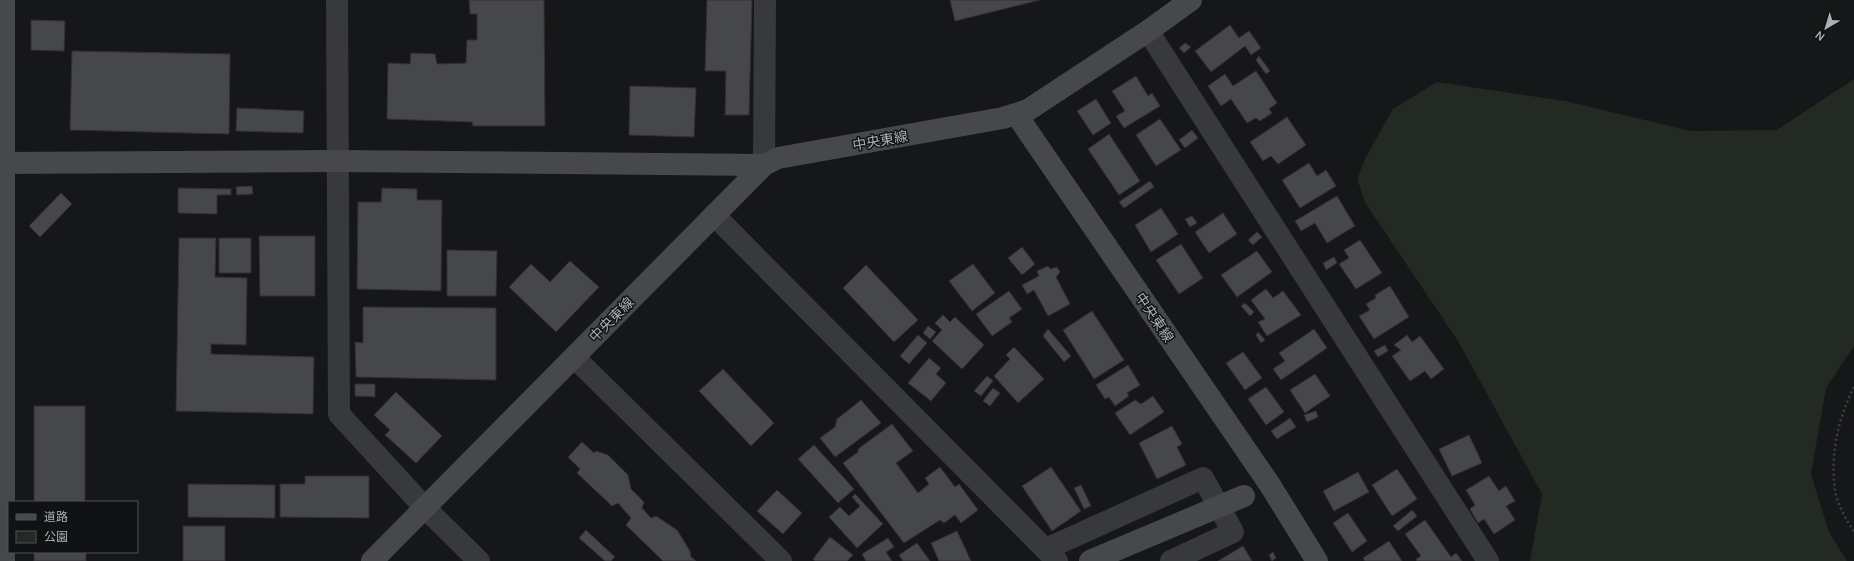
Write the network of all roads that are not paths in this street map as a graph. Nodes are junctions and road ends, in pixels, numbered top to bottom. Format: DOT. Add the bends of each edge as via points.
graph roads {
  1 [pos="4,0"];
  2 [pos="336,0"];
  3 [pos="764,0"];
  4 [pos="1191,0"];
  5 [pos="1148,31"];
  6 [pos="1016,114"];
  7 [pos="337,161"];
  8 [pos="1,163"];
  9 [pos="764,165"];
  10 [pos="714,215"];
  11 [pos="574,357"];
  12 [pos="1270,485"];
  13 [pos="425,508"];
  14 [pos="1047,556"];
  15 [pos="4,561"];
  16 [pos="372,561"];
  17 [pos="479,561"];
  18 [pos="781,561"];
  19 [pos="1090,561"];
  20 [pos="1171,561"];
  21 [pos="1317,561"];
  22 [pos="1488,561"];
  1 -- 8 [label="street"];
  2 -- 7 [label="street"];
  3 -- 9 [label="street"];
  4 -- 5 [label="street"];
  5 -- 6 [label="street" via="1028,110"];
  5 -- 22 [label="street"];
  6 -- 9 [label="street, 中央東線" via="778,158"];
  6 -- 12 [label="street, 中央東線"];
  7 -- 8 [label="street"];
  7 -- 9 [label="street"];
  7 -- 13 [label="street" via="339,414"];
  8 -- 15 [label="street"];
  9 -- 10 [label="street, 中央東線"];
  10 -- 11 [label="street, 中央東線"];
  10 -- 14 [label="street"];
  11 -- 13 [label="street, 中央東線"];
  11 -- 18 [label="street"];
  12 -- 19 [label="street, bridge"];
  12 -- 21 [label="street, 中央東線"];
  13 -- 16 [label="street, 中央東線"];
  13 -- 17 [label="street"];
  14 -- 20 [label="street" via="1203,478 1233,532"];
}
